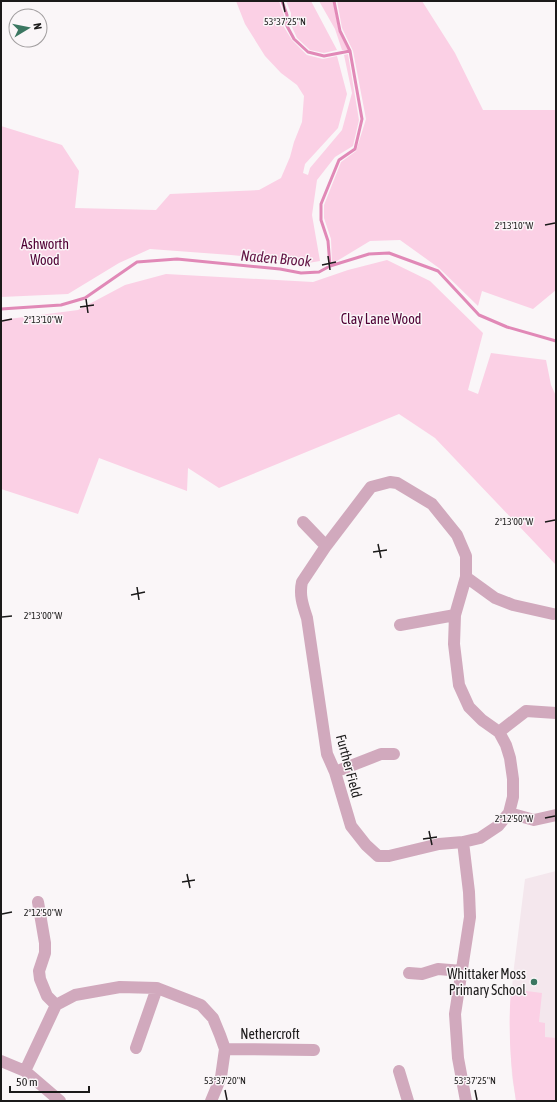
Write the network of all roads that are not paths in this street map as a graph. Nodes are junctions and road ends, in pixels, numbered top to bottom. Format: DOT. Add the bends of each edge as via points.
graph roads {
  1 [pos="303,522"];
  2 [pos="326,546"];
  3 [pos="466,577"];
  4 [pos="553,614"];
  5 [pos="455,615"];
  6 [pos="400,625"];
  7 [pos="556,713"];
  8 [pos="499,732"];
  9 [pos="394,754"];
  10 [pos="335,772"];
  11 [pos="509,813"];
  12 [pos="556,815"];
  13 [pos="463,842"];
  14 [pos="38,902"];
  15 [pos="462,971"];
  16 [pos="409,973"];
  17 [pos="157,988"];
  18 [pos="56,1005"];
  19 [pos="136,1048"];
  20 [pos="225,1049"];
  21 [pos="314,1050"];
  22 [pos="1,1061"];
  23 [pos="25,1071"];
  24 [pos="399,1071"];
  25 [pos="60,1101"];
  26 [pos="211,1101"];
  27 [pos="408,1101"];
  28 [pos="466,1101"];
  1 -- 2 [label="street"];
  2 -- 3 [label="street, Further Field" via="371,487 390,482 397,483 432,504 457,534 466,556"];
  2 -- 10 [label="street, Further Field" via="300,589 307,618 327,754"];
  3 -- 4 [label="street" via="495,598"];
  3 -- 5 [label="street, Further Field"];
  5 -- 6 [label="street"];
  5 -- 8 [label="street, Further Field" via="454,644 459,685 469,707"];
  7 -- 8 [label="street" via="526,712"];
  8 -- 11 [label="street" via="510,758 513,779 513,797"];
  9 -- 10 [label="street" via="381,754"];
  10 -- 13 [label="street, Further Field" via="351,826 378,856"];
  11 -- 12 [label="street" via="534,820"];
  11 -- 13 [label="street" via="490,833"];
  13 -- 15 [label="street" via="470,917"];
  14 -- 18 [label="street" via="45,943 45,953 39,971 40,979 47,996"];
  15 -- 16 [label="street" via="438,968 422,974"];
  15 -- 28 [label="street" via="455,1014 458,1058"];
  17 -- 18 [label="street" via="120,987 75,995"];
  17 -- 19 [label="street"];
  17 -- 20 [label="street" via="201,1005 213,1018"];
  18 -- 23 [label="street"];
  20 -- 21 [label="street, Nethercroft"];
  20 -- 26 [label="street" via="220,1078"];
  22 -- 23 [label="street"];
  23 -- 25 [label="street"];
  24 -- 27 [label="street"];
}
